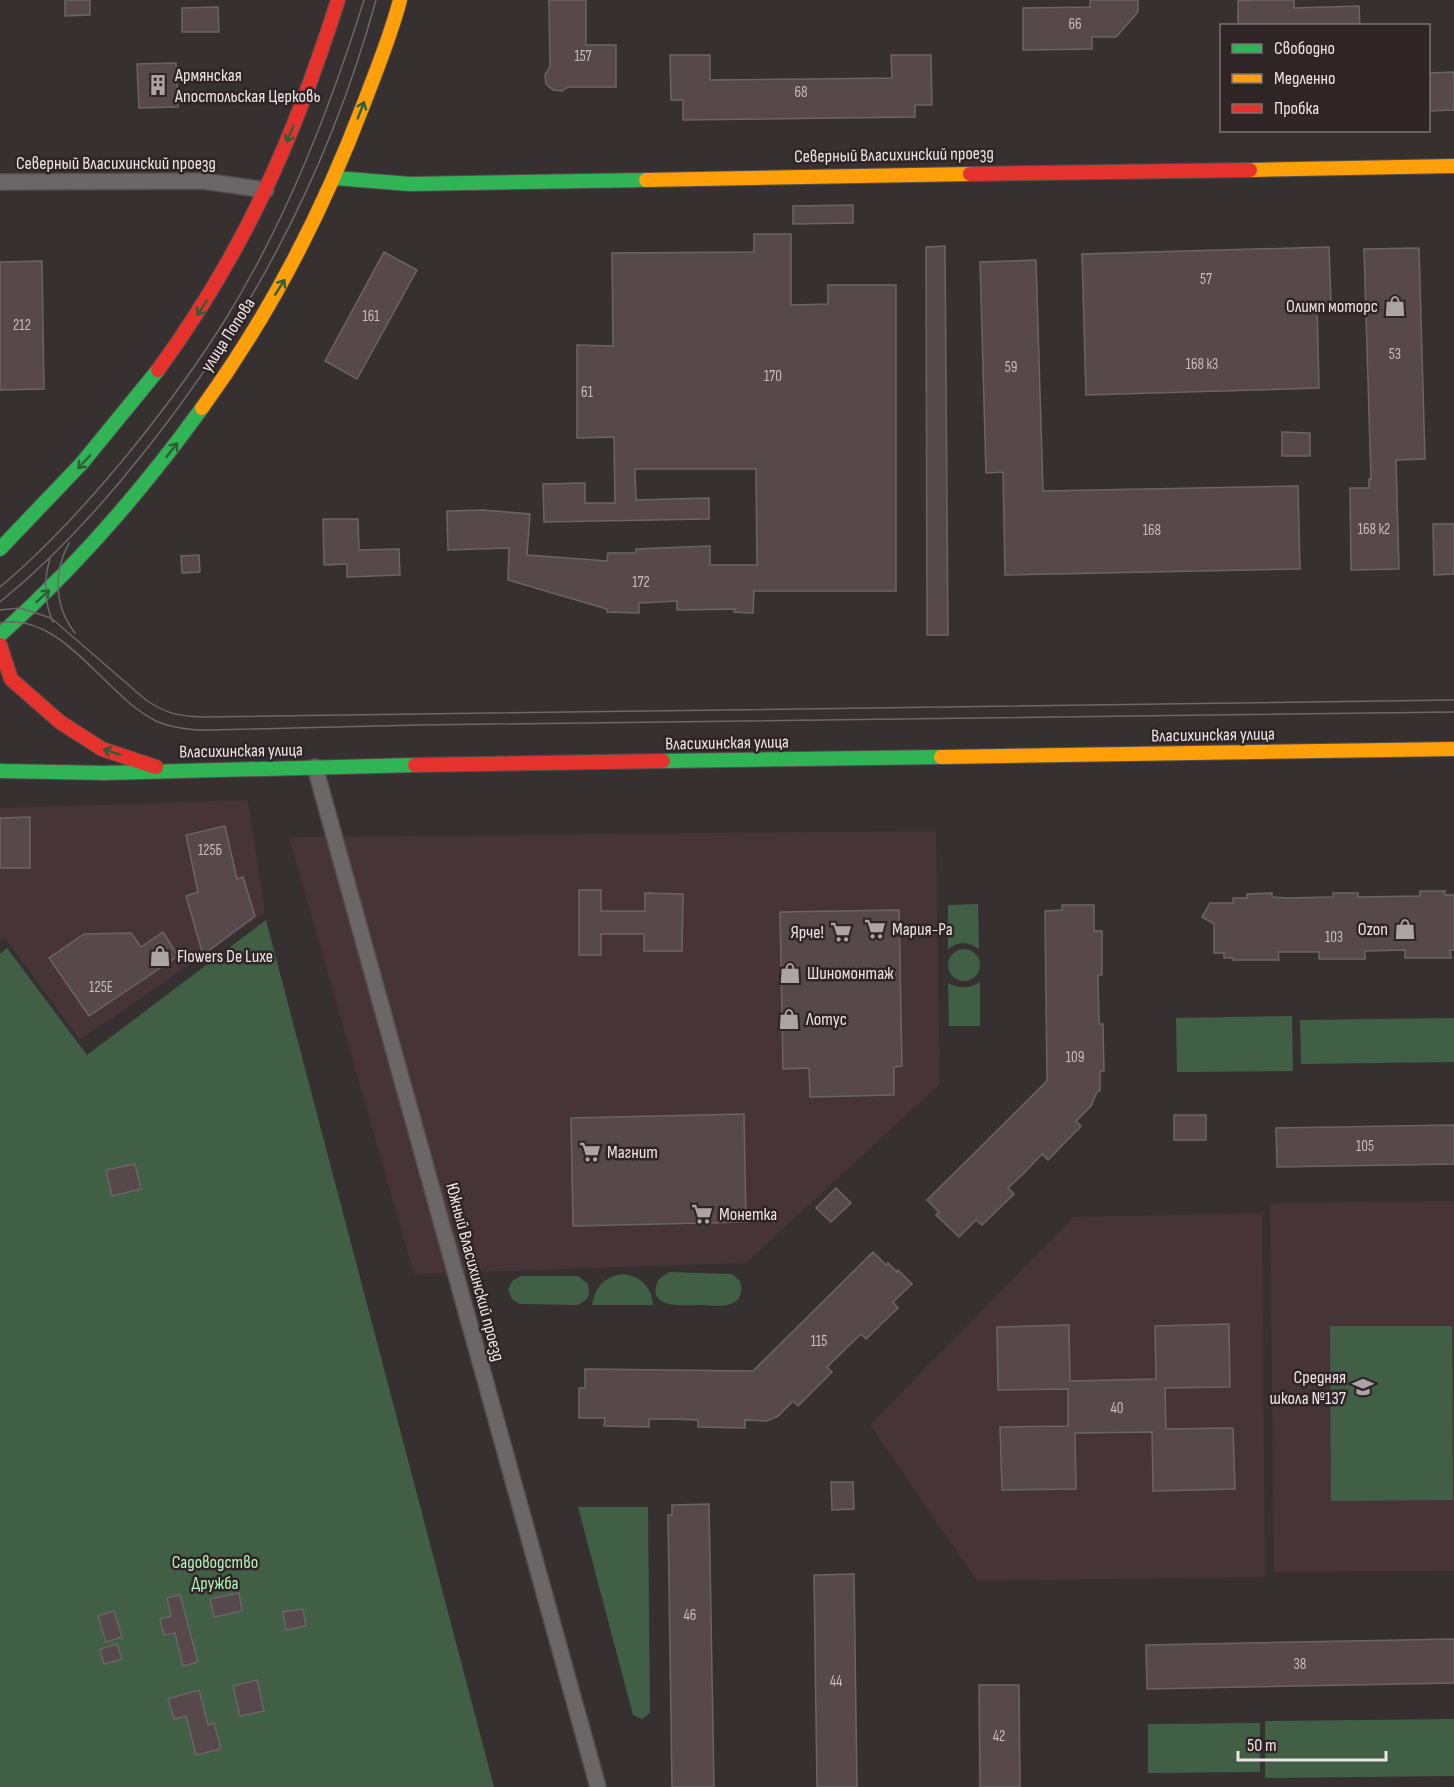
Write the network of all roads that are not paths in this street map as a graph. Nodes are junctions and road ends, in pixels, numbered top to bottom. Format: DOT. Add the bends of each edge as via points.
graph roads {
  1 [pos="338,0"];
  2 [pos="400,0"];
  3 [pos="1454,166"];
  4 [pos="335,178"];
  5 [pos="0,182"];
  6 [pos="267,190"];
  7 [pos="0,549"];
  8 [pos="0,635"];
  9 [pos="0,645"];
  10 [pos="1454,749"];
  11 [pos="315,767"];
  12 [pos="0,771"];
  13 [pos="168,771"];
  14 [pos="598,1787"];
  1 -- 6 [label="main road, улица Попова, one-way" via="308,92"];
  4 -- 2 [label="main road, улица Попова, one-way"];
  3 -- 4 [label="main road, Северный Власихинский проезд" via="410,183"];
  8 -- 4 [label="main road, улица Попова, one-way" via="100,538 174,448 290,271"];
  5 -- 6 [label="street, Северный Власихинский проезд" via="203,181"];
  6 -- 7 [label="main road, улица Попова, one-way" via="236,252 166,360 88,457"];
  13 -- 9 [label="main road, one-way" via="102,749 60,722 11,679"];
  10 -- 11 [label="main road, Власихинская улица"];
  11 -- 13 [label="main road, Власихинская улица"];
  11 -- 14 [label="street, Южный Власихинский проезд"];
  12 -- 13 [label="main road, Власихинская улица"];
}
